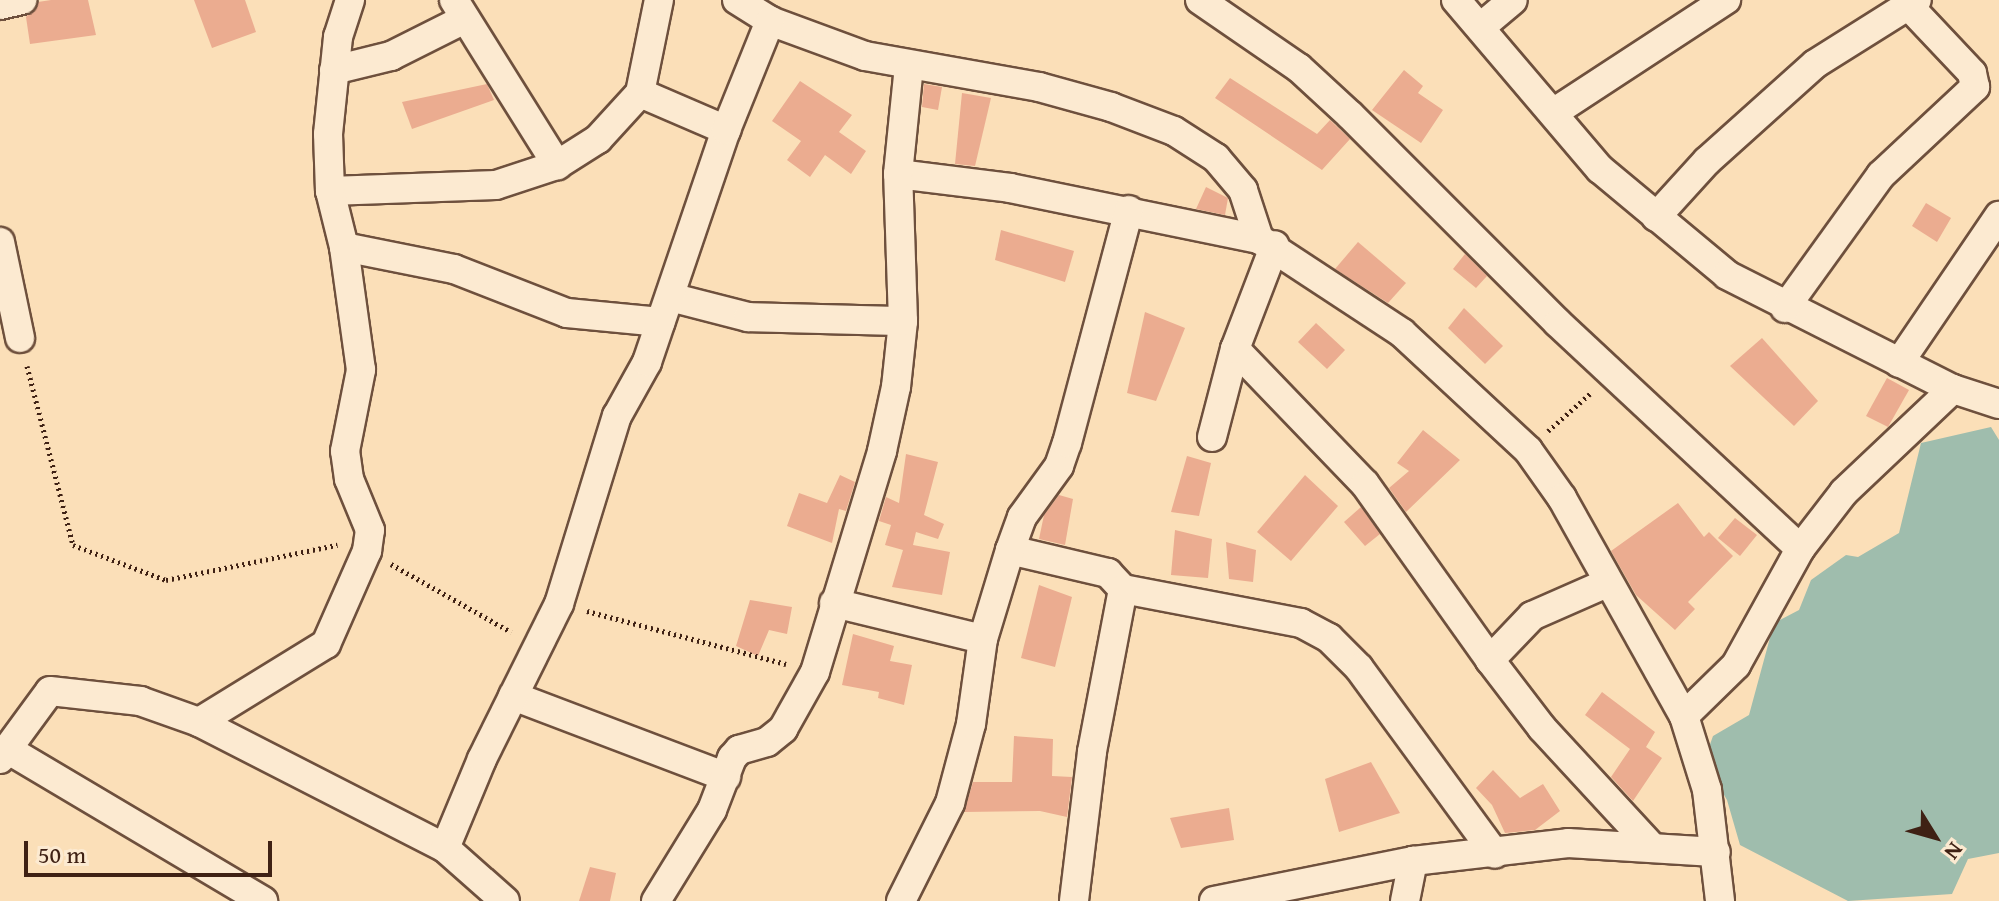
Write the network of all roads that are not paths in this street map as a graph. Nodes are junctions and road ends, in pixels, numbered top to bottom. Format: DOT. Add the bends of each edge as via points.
graph roads {
  1 [pos="22,0"];
  2 [pos="350,0"];
  3 [pos="659,0"];
  4 [pos="737,0"];
  5 [pos="1200,0"];
  6 [pos="1456,0"];
  7 [pos="1513,0"];
  8 [pos="1726,0"];
  9 [pos="1912,3"];
  10 [pos="0,5"];
  11 [pos="460,9"];
  12 [pos="770,21"];
  13 [pos="1482,26"];
  14 [pos="909,65"];
  15 [pos="334,70"];
  16 [pos="640,93"];
  17 [pos="1553,113"];
  18 [pos="726,130"];
  19 [pos="557,165"];
  20 [pos="898,174"];
  21 [pos="330,191"];
  22 [pos="1129,210"];
  23 [pos="1999,216"];
  24 [pos="1656,217"];
  25 [pos="0,242"];
  26 [pos="1267,242"];
  27 [pos="344,247"];
  28 [pos="1785,308"];
  29 [pos="666,310"];
  30 [pos="903,321"];
  31 [pos="20,338"];
  32 [pos="1235,349"];
  33 [pos="1899,363"];
  34 [pos="1953,389"];
  35 [pos="1999,404"];
  36 [pos="1212,437"];
  37 [pos="1800,549"];
  38 [pos="1010,550"];
  39 [pos="1607,583"];
  40 [pos="1123,589"];
  41 [pos="834,603"];
  42 [pos="983,639"];
  43 [pos="1490,660"];
  44 [pos="513,696"];
  45 [pos="1684,716"];
  46 [pos="199,722"];
  47 [pos="4,754"];
  48 [pos="726,777"];
  49 [pos="1651,846"];
  50 [pos="445,848"];
  51 [pos="1716,852"];
  52 [pos="1495,854"];
  53 [pos="1413,861"];
  54 [pos="263,901"];
  55 [pos="505,901"];
  56 [pos="656,901"];
  57 [pos="901,901"];
  58 [pos="1074,901"];
  59 [pos="1214,901"];
  60 [pos="1405,901"];
  61 [pos="1720,901"];
  1 -- 10 [label="street"];
  2 -- 15 [label="street"];
  3 -- 16 [label="street"];
  4 -- 12 [label="street"];
  5 -- 37 [label="street" via="1299,68"];
  6 -- 13 [label="street"];
  7 -- 13 [label="street"];
  8 -- 17 [label="street"];
  9 -- 24 [label="street" via="1815,64 1707,161"];
  9 -- 28 [label="street" via="1972,73 1975,87 1881,175"];
  11 -- 15 [label="street" via="391,56"];
  11 -- 19 [label="street"];
  12 -- 14 [label="street" via="852,52"];
  12 -- 18 [label="street"];
  13 -- 17 [label="street"];
  14 -- 20 [label="street"];
  14 -- 26 [label="street" via="1063,93 1174,131 1231,173"];
  15 -- 21 [label="street"];
  16 -- 18 [label="street"];
  16 -- 19 [label="street" via="598,139"];
  17 -- 24 [label="street" via="1600,169"];
  18 -- 29 [label="street"];
  19 -- 21 [label="street" via="496,185"];
  20 -- 22 [label="street"];
  20 -- 30 [label="street"];
  21 -- 27 [label="street"];
  22 -- 26 [label="street"];
  22 -- 38 [label="street" via="1059,466 1022,517"];
  23 -- 33 [label="street"];
  24 -- 28 [label="street" via="1727,275"];
  25 -- 31 [label="street"];
  26 -- 32 [label="street"];
  26 -- 39 [label="street" via="1402,333 1528,450 1578,524"];
  27 -- 29 [label="street" via="454,269 567,313"];
  27 -- 46 [label="street" via="361,370 345,451 349,479 370,530 367,551 326,644"];
  28 -- 33 [label="street"];
  29 -- 30 [label="street"];
  29 -- 44 [label="street" via="647,362 617,416 559,604"];
  30 -- 41 [label="street" via="882,451"];
  32 -- 36 [label="street"];
  32 -- 43 [label="street" via="1365,484"];
  33 -- 34 [label="street"];
  34 -- 35 [label="street"];
  34 -- 37 [label="street" via="1844,492"];
  37 -- 45 [label="street" via="1736,665"];
  38 -- 40 [label="street" via="1108,573"];
  38 -- 42 [label="street"];
  39 -- 43 [label="street" via="1532,616"];
  39 -- 45 [label="street"];
  40 -- 52 [label="street" via="1301,623 1329,638 1359,668"];
  40 -- 58 [label="street" via="1092,752"];
  41 -- 42 [label="street"];
  41 -- 48 [label="street" via="815,672 783,729 767,742 739,750"];
  42 -- 57 [label="street" via="971,724 950,803"];
  43 -- 49 [label="street" via="1542,728"];
  44 -- 48 [label="street"];
  44 -- 50 [label="street"];
  45 -- 51 [label="street" via="1707,790"];
  46 -- 47 [label="street" via="140,701 50,691"];
  46 -- 50 [label="street"];
  47 -- 54 [label="street"];
  48 -- 56 [label="street"];
  49 -- 51 [label="street"];
  49 -- 52 [label="street" via="1568,843"];
  50 -- 55 [label="street"];
  51 -- 61 [label="street"];
  52 -- 53 [label="street"];
  53 -- 59 [label="street"];
  53 -- 60 [label="street"];
}
